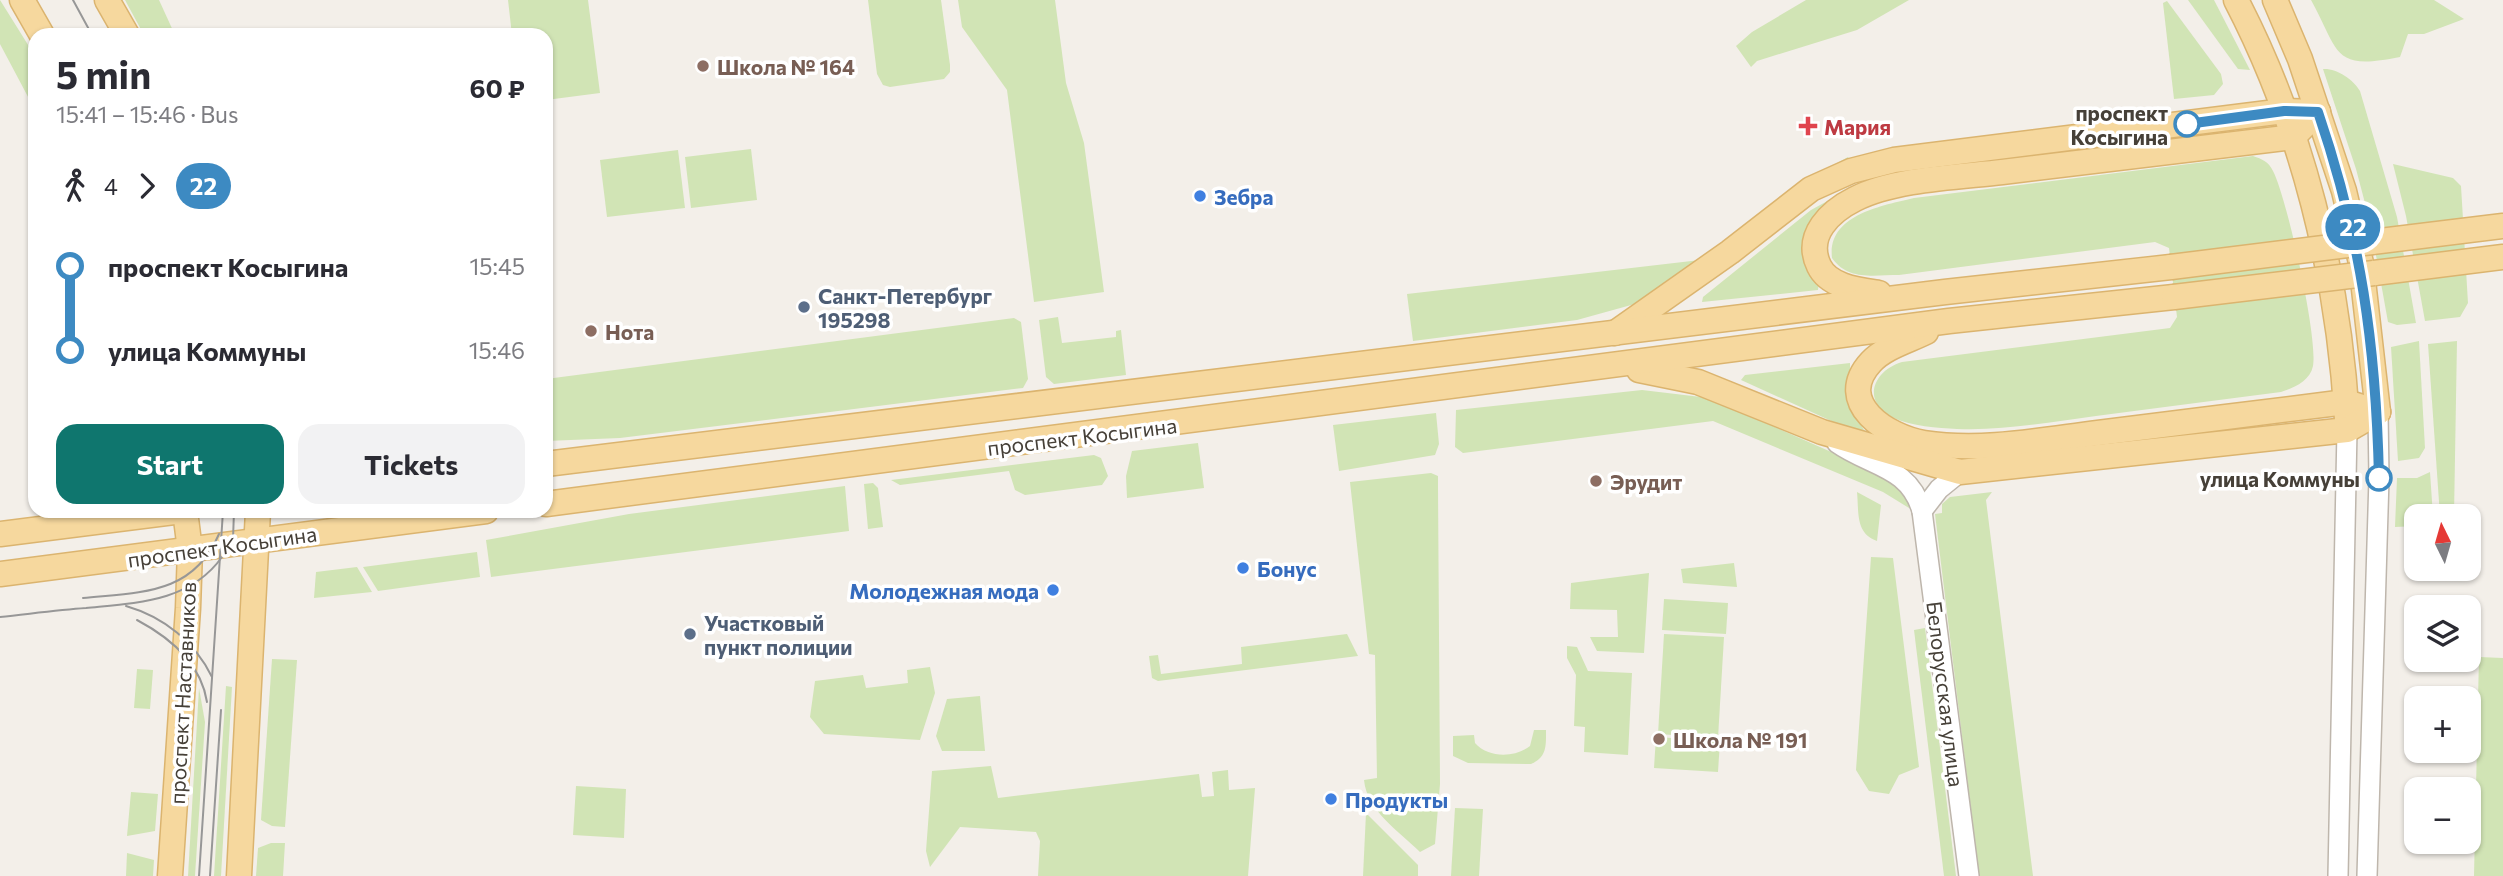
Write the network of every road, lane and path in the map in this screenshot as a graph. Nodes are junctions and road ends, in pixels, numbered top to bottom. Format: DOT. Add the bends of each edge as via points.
graph roads {
  1 [pos="22,0"];
  2 [pos="107,0"];
  3 [pos="2236,0"];
  4 [pos="2275,0"];
  5 [pos="38,28"];
  6 [pos="123,28"];
  7 [pos="2284,111"];
  8 [pos="2318,112"];
  9 [pos="2293,137"];
  10 [pos="2503,226"];
  11 [pos="2503,257"];
  12 [pos="1945,292"];
  13 [pos="1949,321"];
  14 [pos="1612,335"];
  15 [pos="1617,366"];
  16 [pos="2346,402"];
  17 [pos="2378,412"];
  18 [pos="2347,430"];
  19 [pos="1822,432"];
  20 [pos="553,463"];
  21 [pos="1960,472"];
  22 [pos="553,502"];
  23 [pos="1922,511"];
  24 [pos="128,518"];
  25 [pos="185,518"];
  26 [pos="258,518"];
  27 [pos="431,518"];
  28 [pos="0,534"];
  29 [pos="258,540"];
  30 [pos="190,550"];
  31 [pos="0,574"];
  32 [pos="170,876"];
  33 [pos="239,876"];
  34 [pos="1969,876"];
  35 [pos="2338,876"];
  36 [pos="2367,876"];
  1 -- 5 [label="main road"];
  2 -- 6 [label="main road"];
  3 -- 7 [label="main road"];
  4 -- 8 [label="main road"];
  7 -- 8 [label="main road, проспект Косыгина"];
  7 -- 9 [label="main road"];
  7 -- 14 [label="main road, проспект Косыгина" via="1894,160 1851,171 1811,190"];
  8 -- 9 [label="main road"];
  8 -- 17 [label="main road" via="2344,191 2361,264"];
  9 -- 12 [label="main road, проспект Косыгина" via="1895,187 1857,198 1818,229 1818,264 1826,275 1850,289"];
  9 -- 16 [label="main road" via="2329,269"];
  10 -- 12 [label="main road, проспект Косыгина, bridge"];
  11 -- 13 [label="main road, проспект Косыгина, bridge"];
  12 -- 14 [label="main road, проспект Косыгина"];
  13 -- 15 [label="main road, проспект Косыгина"];
  13 -- 16 [label="main road, проспект Косыгина" via="1881,352 1861,379 1860,397 1866,412 1894,434 1923,442 2007,444"];
  14 -- 20 [label="main road, проспект Косыгина"];
  15 -- 19 [label="main road, проспект Косыгина" via="1698,382"];
  15 -- 22 [label="main road, проспект Косыгина"];
  16 -- 17 [label="main road, проспект Косыгина"];
  16 -- 18 [label="main road"];
  17 -- 18 [label="main road, проспект Косыгина"];
  17 -- 36 [label="street"];
  18 -- 21 [label="main road, проспект Косыгина"];
  18 -- 35 [label="street"];
  19 -- 21 [label="main road, проспект Косыгина"];
  19 -- 23 [label="street, Белорусская улица" via="1847,450 1905,478"];
  21 -- 23 [label="street"];
  23 -- 34 [label="street, Белорусская улица"];
  24 -- 28 [label="main road, проспект Косыгина"];
  25 -- 30 [label="main road, проспект Наставников"];
  26 -- 29 [label="main road"];
  27 -- 29 [label="main road, проспект Косыгина"];
  29 -- 30 [label="main road, проспект Косыгина"];
  29 -- 33 [label="main road"];
  30 -- 31 [label="main road, проспект Косыгина"];
  30 -- 32 [label="main road, проспект Наставников"];
}
